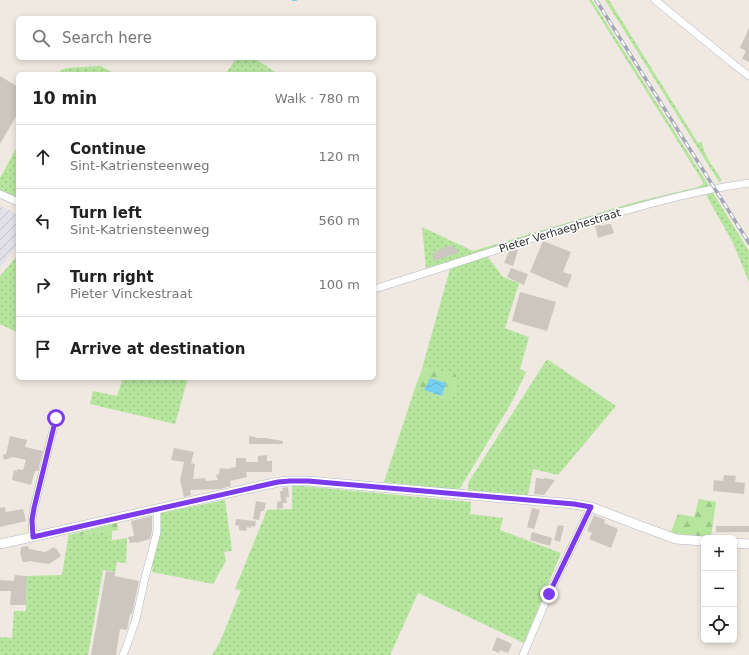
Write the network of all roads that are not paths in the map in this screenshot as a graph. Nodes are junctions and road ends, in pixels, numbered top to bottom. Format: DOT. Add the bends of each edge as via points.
graph roads {
  1 [pos="654,0"];
  2 [pos="749,76"];
  3 [pos="749,183"];
  4 [pos="0,194"];
  5 [pos="16,201"];
  6 [pos="376,288"];
  7 [pos="56,418"];
  8 [pos="591,507"];
  9 [pos="157,509"];
  10 [pos="33,537"];
  11 [pos="701,541"];
  12 [pos="737,543"];
  13 [pos="0,544"];
  14 [pos="749,544"];
  15 [pos="123,655"];
  16 [pos="523,655"];
  1 -- 2 [label="street"];
  3 -- 6 [label="street, Pieter Verhaeghestraat" via="718,187 636,207"];
  4 -- 5 [label="street"];
  7 -- 10 [label="street" via="34,508"];
  8 -- 9 [label="street" via="290,481"];
  8 -- 11 [label="street" via="676,539"];
  8 -- 16 [label="street"];
  9 -- 10 [label="street"];
  9 -- 15 [label="street" via="157,532 136,619"];
  10 -- 13 [label="street"];
  12 -- 14 [label="street"];
}
